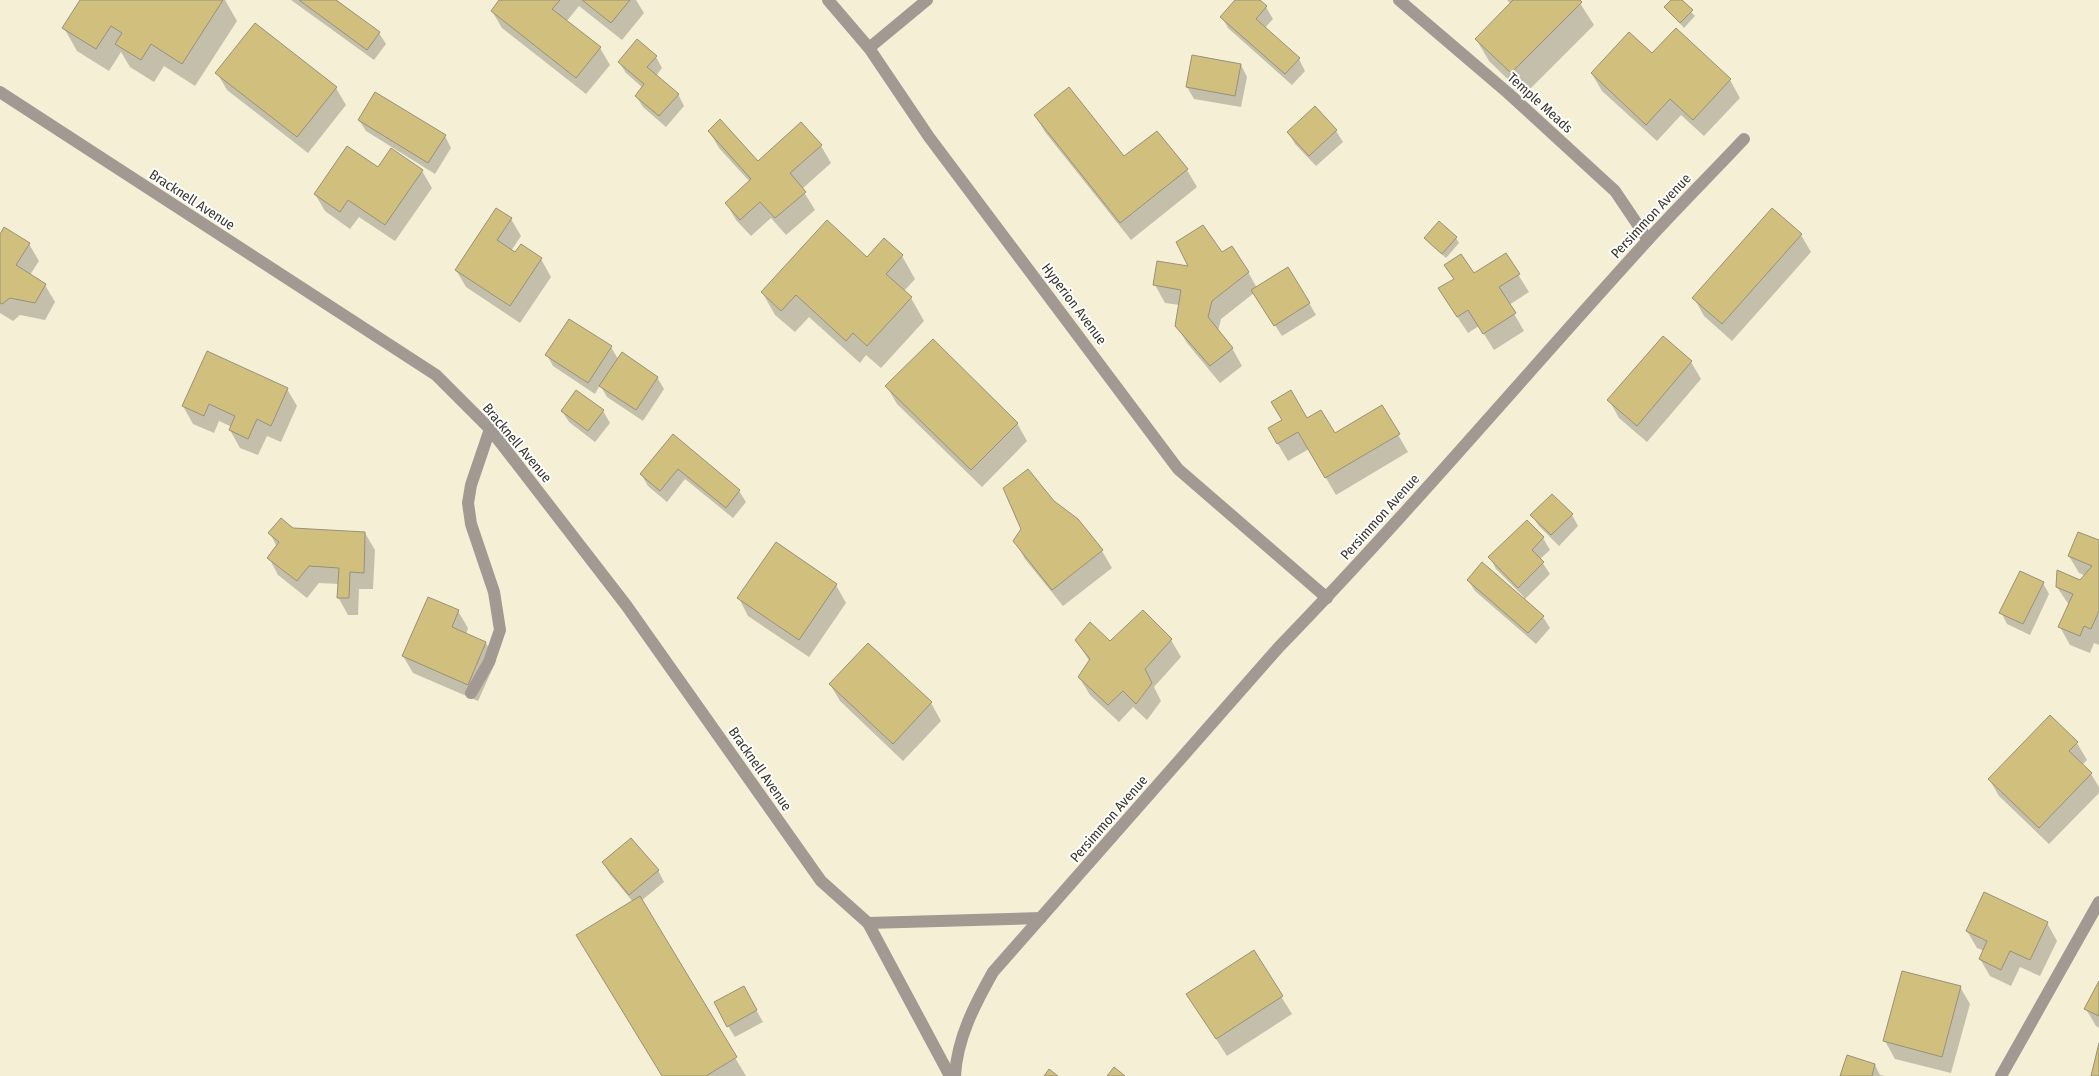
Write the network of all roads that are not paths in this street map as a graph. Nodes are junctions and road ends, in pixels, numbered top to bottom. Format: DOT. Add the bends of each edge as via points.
graph roads {
  1 [pos="828,0"];
  2 [pos="927,0"];
  3 [pos="1399,0"];
  4 [pos="869,48"];
  5 [pos="0,92"];
  6 [pos="1744,139"];
  7 [pos="1648,240"];
  8 [pos="490,429"];
  9 [pos="1327,598"];
  10 [pos="471,693"];
  11 [pos="2099,902"];
  12 [pos="1041,918"];
  13 [pos="868,923"];
  14 [pos="950,1076"];
  15 [pos="956,1076"];
  16 [pos="2001,1076"];
  1 -- 4 [label="street, Hyperion Avenue"];
  2 -- 4 [label="street"];
  3 -- 7 [label="street, Temple Meads" via="1508,93 1615,191"];
  4 -- 9 [label="street, Hyperion Avenue" via="929,137 1178,469"];
  5 -- 8 [label="street, Bracknell Avenue" via="436,375"];
  6 -- 7 [label="street, Persimmon Avenue"];
  7 -- 9 [label="street, Persimmon Avenue"];
  8 -- 10 [label="street" via="468,503 471,524 494,592 500,630 489,662"];
  8 -- 13 [label="street, Bracknell Avenue" via="626,605 821,881"];
  9 -- 12 [label="street, Persimmon Avenue" via="1279,647"];
  11 -- 16 [label="street"];
  12 -- 13 [label="street"];
  12 -- 15 [label="street, Persimmon Avenue" via="993,972 974,1006 961,1044"];
  13 -- 14 [label="street"];
}
